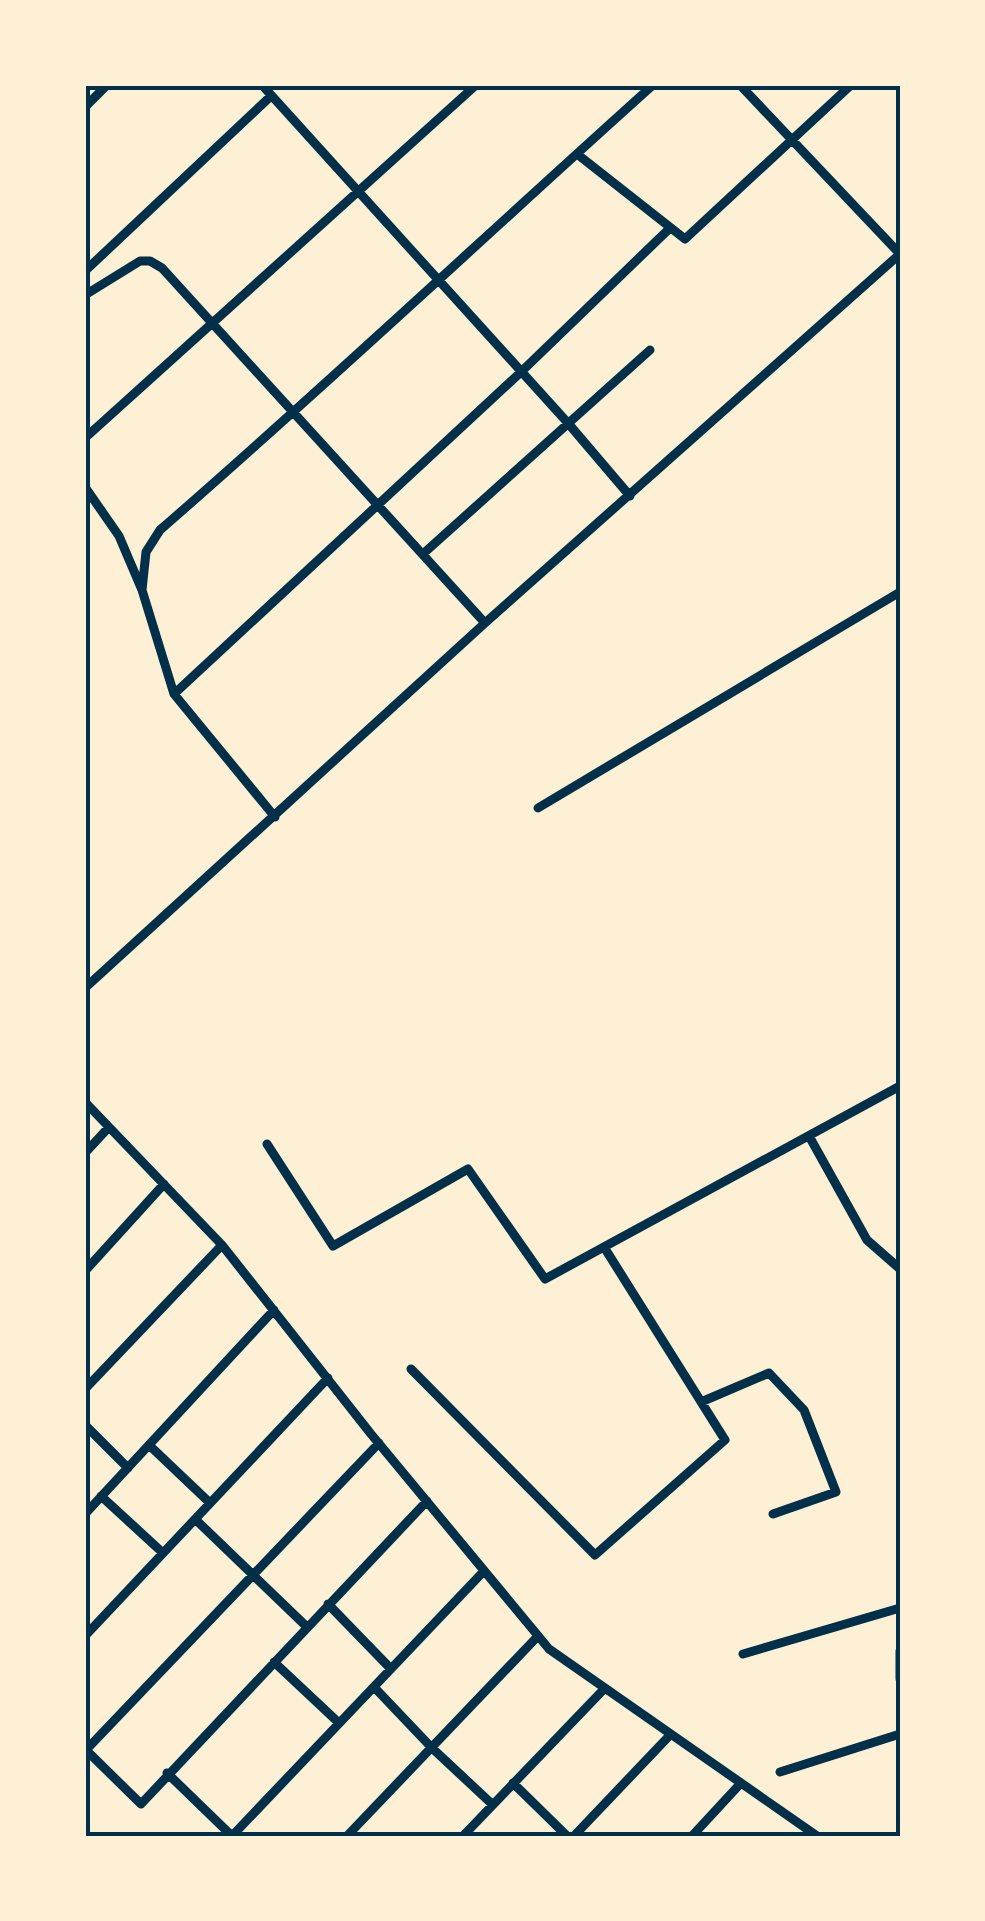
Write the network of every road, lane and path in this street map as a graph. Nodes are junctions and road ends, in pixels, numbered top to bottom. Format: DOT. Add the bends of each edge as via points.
graph roads {
  1 [pos="107,85"];
  2 [pos="262,85"];
  3 [pos="454,85"];
  4 [pos="476,85"];
  5 [pos="653,85"];
  6 [pos="740,85"];
  7 [pos="851,85"];
  8 [pos="271,96"];
  9 [pos="461,98"];
  10 [pos="85,107"];
  11 [pos="792,141"];
  12 [pos="576,154"];
  13 [pos="357,190"];
  14 [pos="670,228"];
  15 [pos="900,254"];
  16 [pos="85,271"];
  17 [pos="437,279"];
  18 [pos="85,295"];
  19 [pos="211,323"];
  20 [pos="650,350"];
  21 [pos="522,372"];
  22 [pos="294,414"];
  23 [pos="566,422"];
  24 [pos="85,438"];
  25 [pos="85,487"];
  26 [pos="630,496"];
  27 [pos="378,504"];
  28 [pos="424,553"];
  29 [pos="142,590"];
  30 [pos="900,592"];
  31 [pos="485,623"];
  32 [pos="174,694"];
  33 [pos="538,808"];
  34 [pos="275,817"];
  35 [pos="85,988"];
  36 [pos="900,1086"];
  37 [pos="85,1102"];
  38 [pos="109,1127"];
  39 [pos="809,1136"];
  40 [pos="267,1144"];
  41 [pos="85,1152"];
  42 [pos="164,1184"];
  43 [pos="222,1245"];
  44 [pos="604,1248"];
  45 [pos="900,1269"];
  46 [pos="85,1270"];
  47 [pos="274,1310"];
  48 [pos="411,1370"];
  49 [pos="328,1378"];
  50 [pos="85,1390"];
  51 [pos="701,1402"];
  52 [pos="85,1425"];
  53 [pos="380,1443"];
  54 [pos="149,1445"];
  55 [pos="128,1468"];
  56 [pos="102,1496"];
  57 [pos="426,1500"];
  58 [pos="210,1504"];
  59 [pos="85,1514"];
  60 [pos="772,1514"];
  61 [pos="195,1519"];
  62 [pos="164,1553"];
  63 [pos="484,1571"];
  64 [pos="252,1576"];
  65 [pos="328,1604"];
  66 [pos="900,1608"];
  67 [pos="307,1627"];
  68 [pos="85,1636"];
  69 [pos="538,1636"];
  70 [pos="900,1651"];
  71 [pos="743,1654"];
  72 [pos="274,1662"];
  73 [pos="391,1669"];
  74 [pos="900,1679"];
  75 [pos="374,1687"];
  76 [pos="604,1688"];
  77 [pos="339,1723"];
  78 [pos="670,1734"];
  79 [pos="900,1734"];
  80 [pos="432,1748"];
  81 [pos="86,1750"];
  82 [pos="780,1772"];
  83 [pos="167,1774"];
  84 [pos="513,1783"];
  85 [pos="742,1784"];
  86 [pos="493,1804"];
  87 [pos="809,1834"];
  88 [pos="467,1835"];
  89 [pos="347,1836"];
  90 [pos="570,1836"];
  91 [pos="692,1836"];
  1 -- 10 [label="street"];
  2 -- 8 [label="street"];
  3 -- 9 [label="street"];
  4 -- 9 [label="street"];
  5 -- 12 [label="street"];
  6 -- 11 [label="street"];
  7 -- 11 [label="street"];
  8 -- 13 [label="street"];
  8 -- 16 [label="street"];
  9 -- 13 [label="street"];
  11 -- 14 [label="street" via="685,240"];
  11 -- 15 [label="street"];
  12 -- 14 [label="street"];
  12 -- 17 [label="street"];
  13 -- 17 [label="street"];
  13 -- 19 [label="street"];
  14 -- 21 [label="street"];
  15 -- 26 [label="street"];
  17 -- 21 [label="street"];
  17 -- 22 [label="street"];
  18 -- 19 [label="street" via="126,267 150,260"];
  19 -- 22 [label="street"];
  19 -- 24 [label="street"];
  20 -- 23 [label="street"];
  21 -- 23 [label="street"];
  21 -- 27 [label="street"];
  22 -- 27 [label="street"];
  22 -- 29 [label="street" via="160,530 146,552"];
  23 -- 26 [label="street"];
  23 -- 28 [label="street"];
  25 -- 29 [label="street" via="119,536"];
  26 -- 31 [label="street"];
  27 -- 28 [label="street"];
  27 -- 32 [label="street"];
  28 -- 31 [label="street"];
  29 -- 32 [label="street"];
  30 -- 33 [label="street"];
  31 -- 34 [label="street"];
  32 -- 34 [label="street"];
  34 -- 35 [label="street"];
  36 -- 39 [label="street"];
  37 -- 38 [label="street"];
  38 -- 41 [label="street"];
  38 -- 42 [label="street"];
  39 -- 44 [label="street"];
  39 -- 45 [label="street" via="868,1240"];
  40 -- 44 [label="street" via="333,1246 468,1169 545,1279"];
  42 -- 43 [label="street"];
  42 -- 46 [label="street"];
  43 -- 47 [label="street"];
  43 -- 50 [label="street"];
  44 -- 51 [label="street"];
  47 -- 49 [label="street"];
  47 -- 54 [label="street"];
  48 -- 51 [label="street" via="595,1555 725,1440"];
  49 -- 53 [label="street"];
  49 -- 58 [label="street"];
  51 -- 60 [label="street" via="769,1373 804,1410 836,1492"];
  52 -- 55 [label="street"];
  53 -- 57 [label="street"];
  53 -- 64 [label="street"];
  54 -- 55 [label="street"];
  54 -- 58 [label="street"];
  55 -- 56 [label="street"];
  56 -- 59 [label="street"];
  56 -- 62 [label="street"];
  57 -- 63 [label="street"];
  57 -- 65 [label="street"];
  58 -- 61 [label="street"];
  61 -- 62 [label="street"];
  61 -- 64 [label="street"];
  62 -- 68 [label="street"];
  63 -- 69 [label="street"];
  63 -- 73 [label="street"];
  64 -- 67 [label="street"];
  64 -- 81 [label="street"];
  65 -- 67 [label="street"];
  65 -- 73 [label="street"];
  66 -- 71 [label="street"];
  67 -- 72 [label="street"];
  69 -- 76 [label="street"];
  69 -- 80 [label="street"];
  70 -- 74 [label="street"];
  72 -- 77 [label="street"];
  72 -- 83 [label="street"];
  73 -- 75 [label="street"];
  75 -- 77 [label="street"];
  75 -- 80 [label="street"];
  76 -- 78 [label="street"];
  76 -- 84 [label="street"];
  77 -- 83 [label="street" via="232,1836"];
  78 -- 85 [label="street"];
  78 -- 90 [label="street"];
  79 -- 82 [label="street"];
  80 -- 86 [label="street"];
  80 -- 89 [label="street"];
  81 -- 83 [label="street" via="141,1804"];
  84 -- 86 [label="street"];
  84 -- 90 [label="street"];
  85 -- 87 [label="street"];
  85 -- 91 [label="street"];
  86 -- 88 [label="street"];
}
